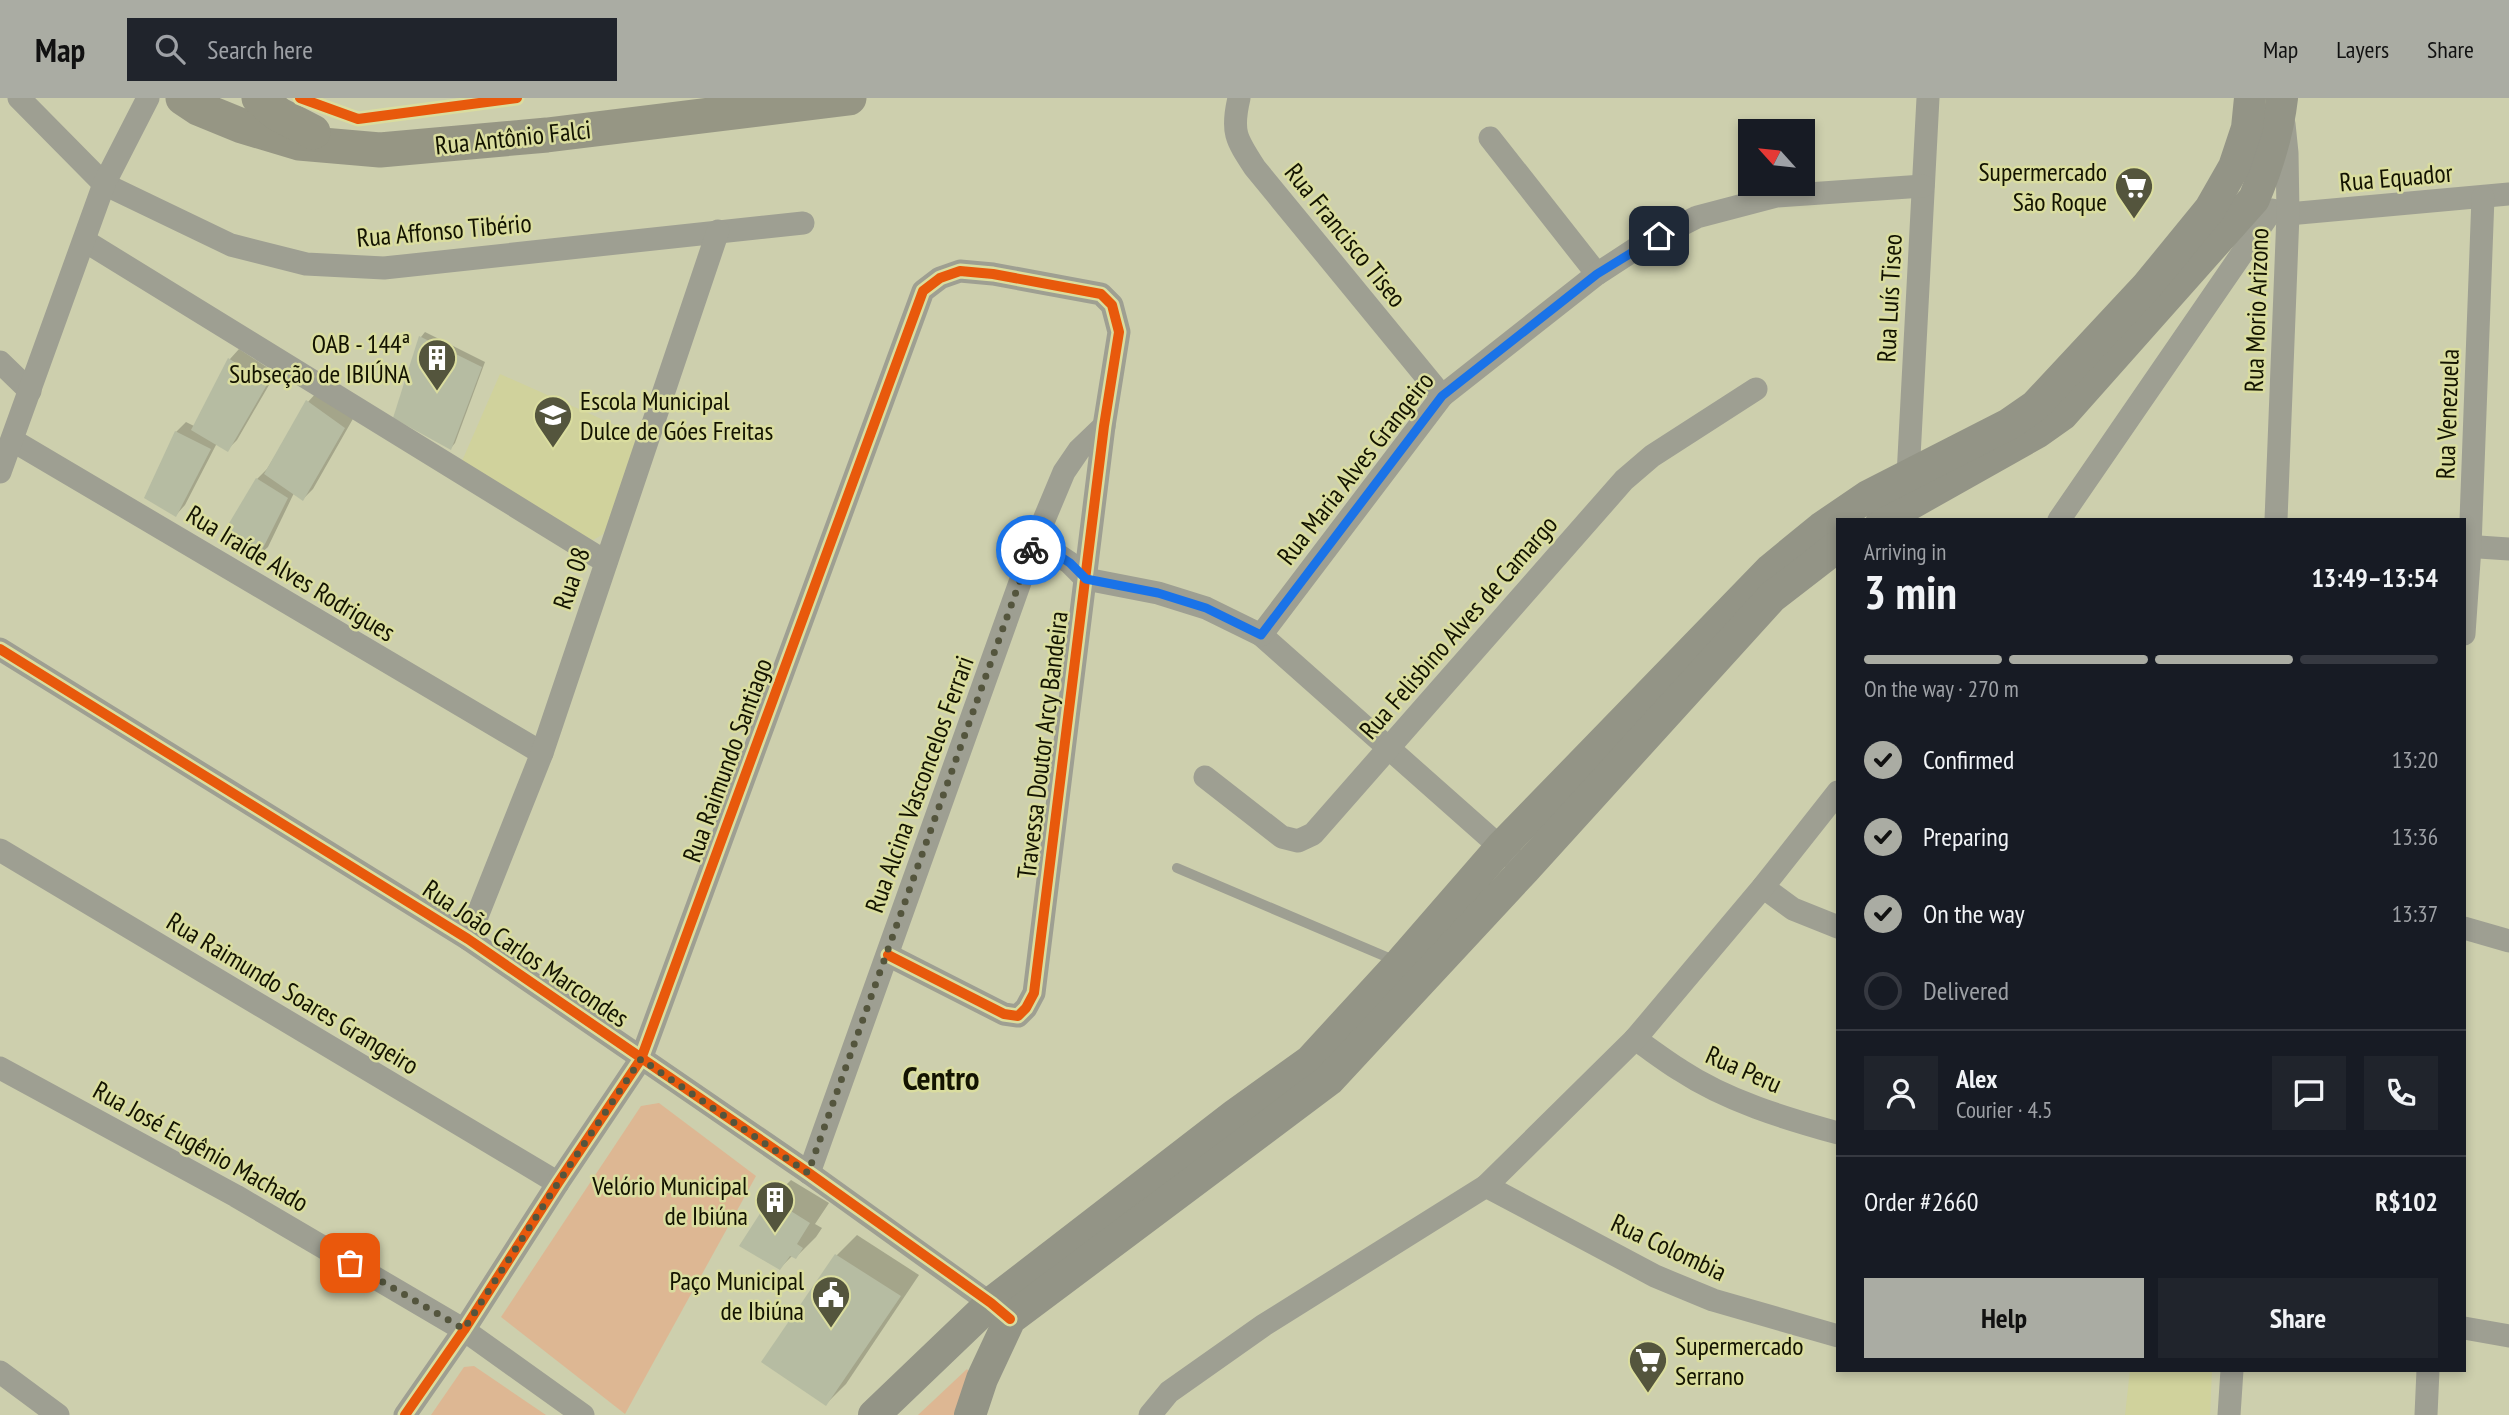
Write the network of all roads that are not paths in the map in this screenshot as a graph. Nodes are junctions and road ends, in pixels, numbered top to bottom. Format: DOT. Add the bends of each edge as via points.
graph roads {
  1 [pos="19,98"];
  2 [pos="148,98"];
  3 [pos="183,98"];
  4 [pos="259,98"];
  5 [pos="849,98"];
  6 [pos="1239,98"];
  7 [pos="1928,98"];
  8 [pos="2250,98"];
  9 [pos="2282,101"];
  10 [pos="1490,138"];
  11 [pos="380,150"];
  12 [pos="2234,167"];
  13 [pos="104,184"];
  14 [pos="1923,186"];
  15 [pos="2509,194"];
  16 [pos="2483,197"];
  17 [pos="2271,208"];
  18 [pos="803,223"];
  19 [pos="718,231"];
  20 [pos="2237,239"];
  21 [pos="85,241"];
  22 [pos="1597,274"];
  23 [pos="1119,332"];
  24 [pos="0,362"];
  25 [pos="1756,389"];
  26 [pos="30,391"];
  27 [pos="1442,396"];
  28 [pos="1104,426"];
  29 [pos="12,440"];
  30 [pos="0,472"];
  31 [pos="1913,488"];
  32 [pos="1884,518"];
  33 [pos="2060,518"];
  34 [pos="2276,518"];
  35 [pos="1033,547"];
  36 [pos="2467,547"];
  37 [pos="1836,548"];
  38 [pos="2509,549"];
  39 [pos="606,562"];
  40 [pos="2466,576"];
  41 [pos="1086,579"];
  42 [pos="1261,635"];
  43 [pos="0,649"];
  44 [pos="1390,747"];
  45 [pos="542,753"];
  46 [pos="1205,777"];
  47 [pos="1836,795"];
  48 [pos="1501,847"];
  49 [pos="0,850"];
  50 [pos="1177,867"];
  51 [pos="1525,869"];
  52 [pos="1763,887"];
  53 [pos="1836,926"];
  54 [pos="2466,929"];
  55 [pos="468,939"];
  56 [pos="2509,941"];
  57 [pos="888,955"];
  58 [pos="1414,969"];
  59 [pos="1635,1039"];
  60 [pos="641,1059"];
  61 [pos="0,1068"];
  62 [pos="1836,1132"];
  63 [pos="808,1173"];
  64 [pos="558,1183"];
  65 [pos="1486,1186"];
  66 [pos="1001,1311"];
  67 [pos="2466,1328"];
  68 [pos="464,1329"];
  69 [pos="1836,1335"];
  70 [pos="2509,1336"];
  71 [pos="0,1372"];
  72 [pos="2232,1372"];
  73 [pos="2428,1372"];
  74 [pos="58,1415"];
  75 [pos="405,1415"];
  76 [pos="583,1415"];
  77 [pos="874,1415"];
  78 [pos="970,1415"];
  79 [pos="1150,1415"];
  80 [pos="2229,1415"];
  81 [pos="2426,1415"];
  1 -- 13 [label="street, Rua Affonso Tibério"];
  2 -- 13 [label="street"];
  3 -- 11 [label="main road, Rua Antônio Falci" via="242,126 299,144"];
  4 -- 11 [label="main road" via="304,129"];
  5 -- 11 [label="main road, Rua Antônio Falci"];
  6 -- 27 [label="street, Rua Francisco Tiseo" via="1234,120 1238,143"];
  7 -- 14 [label="street, Rua Luís Tiseo"];
  8 -- 12 [label="main road" via="2247,128"];
  9 -- 17 [label="main road"];
  10 -- 22 [label="street"];
  12 -- 17 [label="street"];
  12 -- 31 [label="main road" via="2210,209 2147,286 2035,407"];
  13 -- 19 [label="street, Rua Affonso Tibério" via="231,245 306,264 384,268"];
  13 -- 21 [label="street"];
  14 -- 22 [label="street, Rua Maria Alves Grangeiro" via="1777,196 1697,217"];
  14 -- 31 [label="street, Rua Luís Tiseo"];
  15 -- 16 [label="street, Rua Equador"];
  16 -- 17 [label="street, Rua Equador"];
  16 -- 36 [label="street, Rua Venezuela"];
  17 -- 20 [label="main road"];
  17 -- 34 [label="street, Rua Morio Arizono"];
  18 -- 19 [label="street, Rua Affonso Tibério"];
  19 -- 39 [label="street, Rua 08"];
  20 -- 31 [label="main road" via="2062,415 2038,432"];
  20 -- 33 [label="street"];
  21 -- 26 [label="street"];
  21 -- 39 [label="street"];
  22 -- 27 [label="street, Rua Maria Alves Grangeiro"];
  23 -- 28 [label="street, Travessa Doutor Arcy Bandeira"];
  23 -- 60 [label="street, Rua Raimundo Santiago" via="1112,305 1085,290 960,271 922,291"];
  24 -- 26 [label="street"];
  25 -- 44 [label="street, Rua Felisbino Alves de Camargo" via="1651,456 1624,480"];
  26 -- 29 [label="street"];
  27 -- 42 [label="street, Rua Maria Alves Grangeiro"];
  28 -- 35 [label="street, Rua Alcina Vasconcelos Ferrari" via="1064,472"];
  28 -- 41 [label="street, Travessa Doutor Arcy Bandeira"];
  29 -- 30 [label="street"];
  29 -- 45 [label="street, Rua Iraíde Alves Rodrigues"];
  31 -- 32 [label="main road"];
  31 -- 48 [label="main road" via="1868,496 1770,569"];
  35 -- 41 [label="street" via="1058,555"];
  35 -- 57 [label="street, Rua Alcina Vasconcelos Ferrari"];
  36 -- 38 [label="street"];
  36 -- 40 [label="street, Rua Venezuela"];
  37 -- 51 [label="main road" via="1772,597"];
  39 -- 45 [label="street, Rua 08"];
  41 -- 42 [label="street" via="1206,608"];
  41 -- 57 [label="street, Travessa Doutor Arcy Bandeira" via="1034,993 1018,1016 1004,1014"];
  42 -- 44 [label="street"];
  43 -- 55 [label="street, Rua João Carlos Marcondes"];
  44 -- 46 [label="street, Rua Felisbino Alves de Camargo" via="1313,834 1298,841 1282,837"];
  44 -- 48 [label="street"];
  45 -- 55 [label="street, Rua 08"];
  47 -- 52 [label="street"];
  48 -- 51 [label="street"];
  48 -- 58 [label="main road"];
  49 -- 64 [label="street, Rua Raimundo Soares Grangeiro"];
  50 -- 58 [label="lane"];
  51 -- 58 [label="main road"];
  52 -- 53 [label="street" via="1793,909"];
  52 -- 59 [label="street"];
  54 -- 56 [label="street"];
  55 -- 60 [label="street, Rua João Carlos Marcondes"];
  57 -- 63 [label="street, Rua Alcina Vasconcelos Ferrari"];
  58 -- 66 [label="main road" via="1319,1070"];
  59 -- 62 [label="street, Rua Peru" via="1682,1072 1731,1097"];
  59 -- 65 [label="street"];
  60 -- 63 [label="street, Rua João Carlos Marcondes"];
  60 -- 64 [label="street, Rua Raimundo Santiago"];
  61 -- 68 [label="street, Rua José Eugênio Machado" via="236,1196"];
  63 -- 66 [label="street, Rua João Carlos Marcondes"];
  64 -- 68 [label="street, Rua Raimundo Santiago"];
  65 -- 69 [label="street, Rua Colombia" via="1667,1281 1723,1303"];
  65 -- 79 [label="street" via="1264,1325 1170,1392"];
  66 -- 77 [label="main road"];
  66 -- 78 [label="main road"];
  67 -- 70 [label="street"];
  68 -- 75 [label="street, Rua Raimundo Santiago"];
  68 -- 76 [label="street, Rua José Eugênio Machado"];
  71 -- 74 [label="street"];
  72 -- 80 [label="street"];
  73 -- 81 [label="street"];
}
